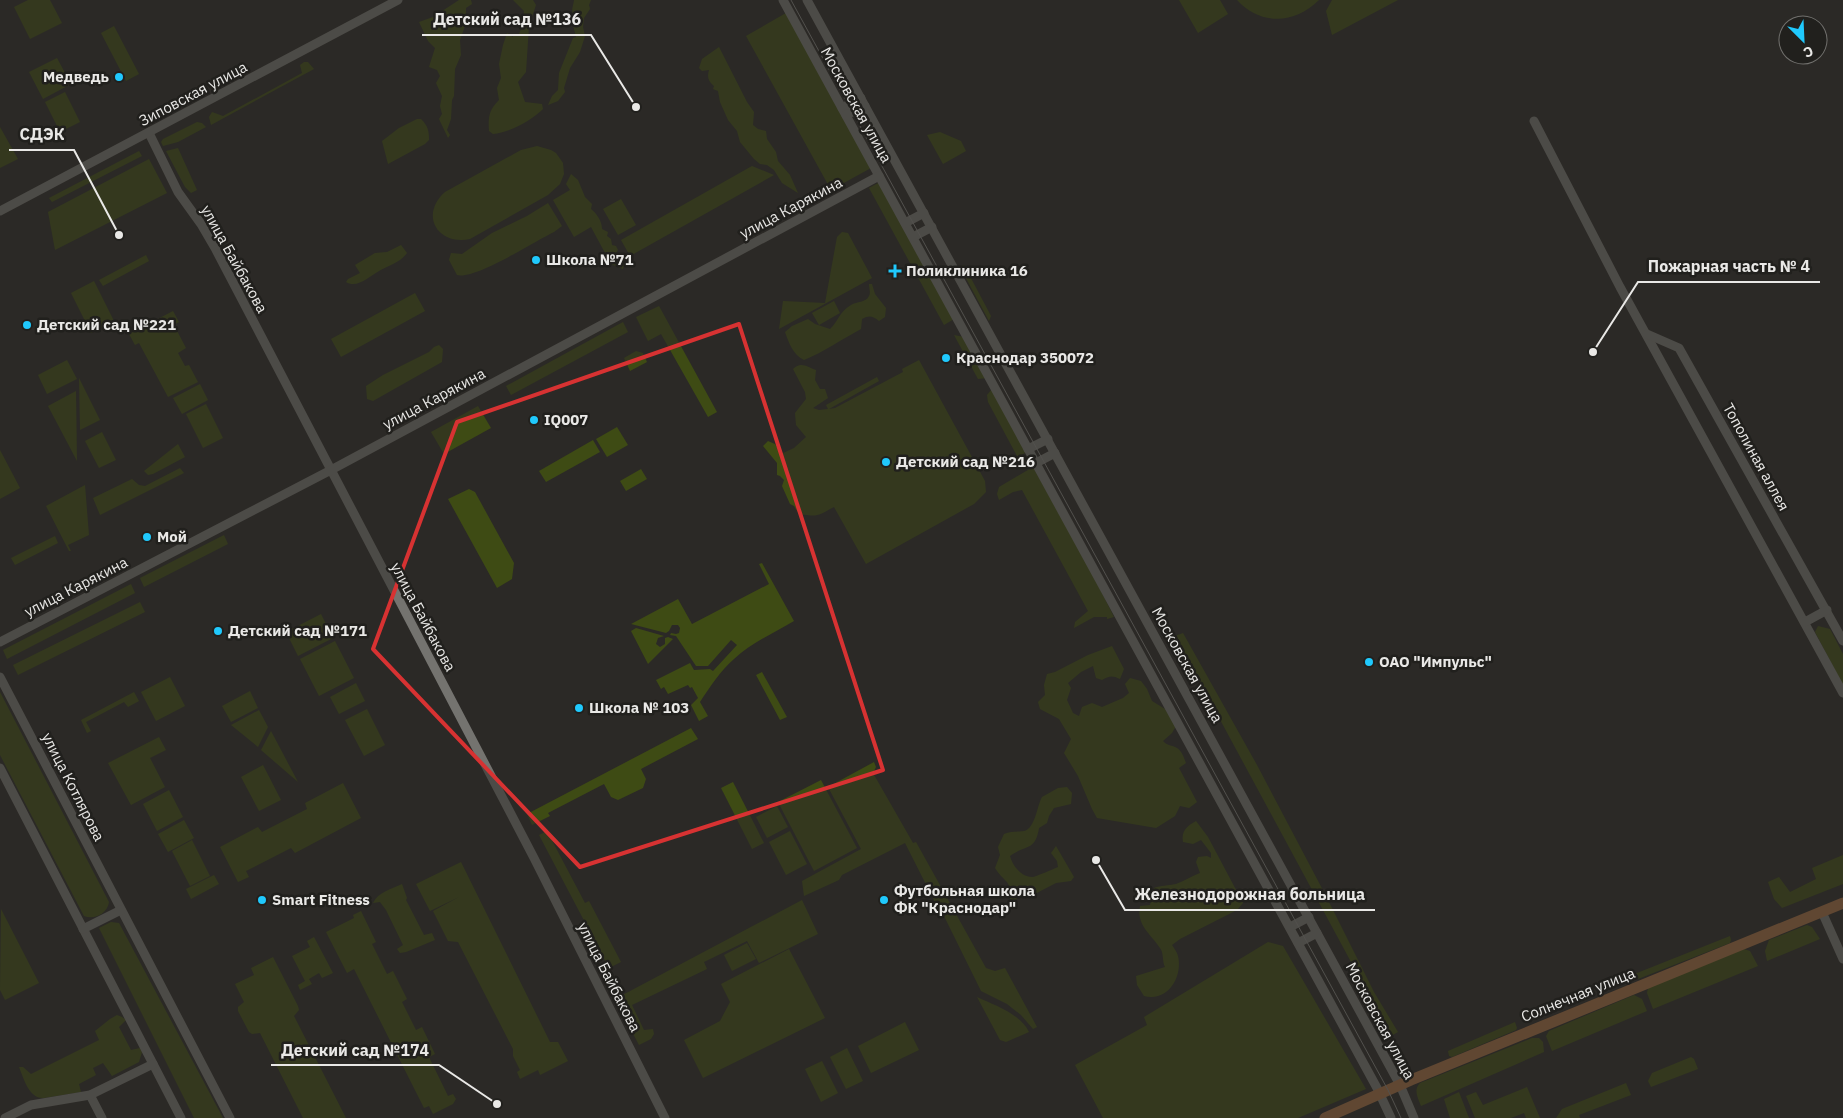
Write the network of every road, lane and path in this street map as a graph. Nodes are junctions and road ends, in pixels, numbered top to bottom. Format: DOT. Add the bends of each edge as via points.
graph roads {
  1 [pos="398,0"];
  2 [pos="783,0"];
  3 [pos="807,0"];
  4 [pos="864,102"];
  5 [pos="844,112"];
  6 [pos="1534,121"];
  7 [pos="149,133"];
  8 [pos="879,176"];
  9 [pos="0,211"];
  10 [pos="924,213"];
  11 [pos="905,223"];
  12 [pos="932,227"];
  13 [pos="913,237"];
  14 [pos="1647,334"];
  15 [pos="1048,439"];
  16 [pos="1028,449"];
  17 [pos="1055,453"];
  18 [pos="1036,463"];
  19 [pos="331,470"];
  20 [pos="1827,610"];
  21 [pos="1805,622"];
  22 [pos="1843,641"];
  23 [pos="0,642"];
  24 [pos="0,676"];
  25 [pos="1843,693"];
  26 [pos="0,768"];
  27 [pos="1843,903"];
  28 [pos="122,910"];
  29 [pos="1822,912"];
  30 [pos="1309,917"];
  31 [pos="1290,927"];
  32 [pos="83,929"];
  33 [pos="1317,933"];
  34 [pos="1298,943"];
  35 [pos="1843,958"];
  36 [pos="153,1064"];
  37 [pos="1400,1084"];
  38 [pos="1380,1093"];
  39 [pos="90,1095"];
  40 [pos="5,1118"];
  41 [pos="102,1118"];
  42 [pos="181,1118"];
  43 [pos="230,1118"];
  44 [pos="665,1118"];
  45 [pos="1325,1118"];
  46 [pos="1391,1118"];
  47 [pos="1414,1118"];
  1 -- 7 [label="street, Зиповская улица"];
  2 -- 5 [label="street, Московская улица"];
  3 -- 4 [label="street, Московская улица"];
  4 -- 5 [label="street"];
  4 -- 10 [label="street, Московская улица"];
  5 -- 8 [label="street, Московская улица"];
  6 -- 14 [label="street"];
  7 -- 9 [label="street, Зиповская улица"];
  7 -- 19 [label="street, улица Байбакова" via="178,192 215,248"];
  8 -- 11 [label="street, Московская улица"];
  8 -- 19 [label="street, улица Карякина"];
  10 -- 11 [label="street"];
  10 -- 12 [label="street, Московская улица"];
  11 -- 13 [label="street, Московская улица"];
  12 -- 13 [label="street"];
  12 -- 15 [label="street, Московская улица"];
  13 -- 16 [label="street, Московская улица"];
  14 -- 20 [label="street, Тополиная аллея" via="1679,348"];
  14 -- 21 [label="street"];
  15 -- 16 [label="street"];
  15 -- 17 [label="street, Московская улица"];
  16 -- 18 [label="street, Московская улица"];
  17 -- 18 [label="street"];
  17 -- 30 [label="street, Московская улица"];
  18 -- 31 [label="street, Московская улица"];
  19 -- 23 [label="street, улица Карякина"];
  19 -- 44 [label="street, улица Байбакова" via="534,858"];
  20 -- 21 [label="street"];
  20 -- 22 [label="street, Тополиная аллея"];
  21 -- 25 [label="street"];
  24 -- 28 [label="street, улица Котлярова"];
  26 -- 32 [label="street"];
  27 -- 29 [label="main road, Солнечная улица"];
  28 -- 32 [label="street"];
  28 -- 43 [label="street, улица Котлярова"];
  29 -- 35 [label="street"];
  29 -- 37 [label="main road, Солнечная улица"];
  30 -- 31 [label="street"];
  30 -- 33 [label="street, Московская улица"];
  31 -- 34 [label="street, Московская улица"];
  32 -- 36 [label="street"];
  33 -- 34 [label="street"];
  33 -- 37 [label="street, Московская улица"];
  34 -- 38 [label="street, Московская улица"];
  36 -- 39 [label="street"];
  36 -- 42 [label="street"];
  37 -- 38 [label="main road, Солнечная улица"];
  37 -- 47 [label="street, Московская улица"];
  38 -- 45 [label="main road, Солнечная улица"];
  38 -- 46 [label="street, Московская улица"];
  39 -- 40 [label="street" via="31,1105"];
  39 -- 41 [label="street"];
}
